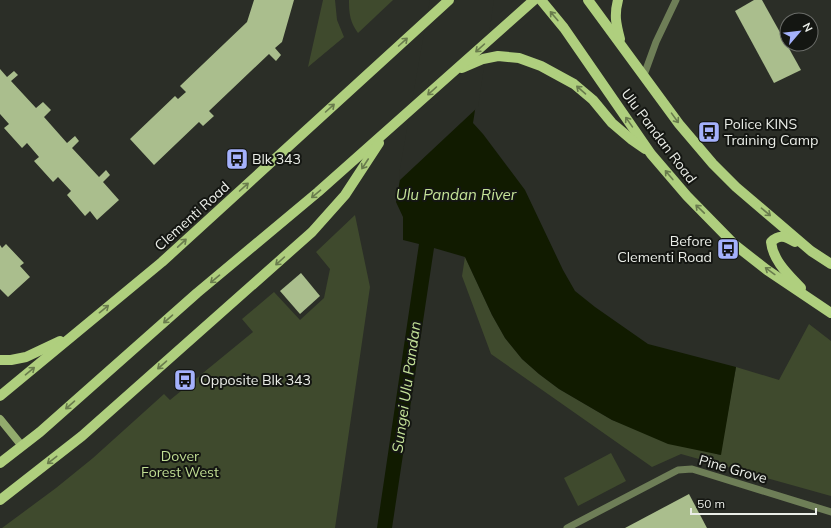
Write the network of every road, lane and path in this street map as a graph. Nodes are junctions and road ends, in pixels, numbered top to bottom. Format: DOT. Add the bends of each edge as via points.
graph roads {
  1 [pos="449,0"];
  2 [pos="534,0"];
  3 [pos="541,0"];
  4 [pos="588,0"];
  5 [pos="618,0"];
  6 [pos="676,0"];
  7 [pos="622,47"];
  8 [pos="455,71"];
  9 [pos="644,76"];
  10 [pos="387,131"];
  11 [pos="652,154"];
  12 [pos="811,251"];
  13 [pos="831,264"];
  14 [pos="813,302"];
  15 [pos="831,313"];
  16 [pos="74,334"];
  17 [pos="0,360"];
  18 [pos="0,396"];
  19 [pos="0,419"];
  20 [pos="22,446"];
  21 [pos="0,463"];
  22 [pos="0,500"];
  23 [pos="831,512"];
  24 [pos="567,528"];
  16 -- 1 [label="main road, Clementi Road, one-way" via="162,262"];
  2 -- 8 [label="main road, one-way"];
  11 -- 3 [label="main road, Ulu Pandan Road, one-way" via="564,28"];
  4 -- 7 [label="main road, Ulu Pandan Road"];
  5 -- 7 [label="main road" via="615,12"];
  6 -- 9 [label="lane" via="656,42"];
  7 -- 9 [label="main road, Ulu Pandan Road"];
  8 -- 10 [label="main road, one-way"];
  11 -- 8 [label="main road, one-way" via="612,123 574,84 541,66 519,58 498,56 483,59"];
  9 -- 12 [label="main road, Ulu Pandan Road, one-way" via="679,124 713,164"];
  10 -- 20 [label="main road, one-way"];
  10 -- 22 [label="main road, one-way" via="345,195 312,232 82,436"];
  14 -- 11 [label="main road, Ulu Pandan Road, one-way" via="735,245 687,196"];
  12 -- 13 [label="main road, Ulu Pandan Road"];
  12 -- 14 [label="main road" via="789,238 780,236 771,242 776,259"];
  14 -- 15 [label="main road, Ulu Pandan Road"];
  16 -- 17 [label="main road" via="26,357"];
  18 -- 16 [label="main road, Clementi Road, one-way"];
  19 -- 20 [label="main road"];
  20 -- 21 [label="main road"];
  23 -- 24 [label="lane, Pine Grove" via="692,469 678,470"];
}
